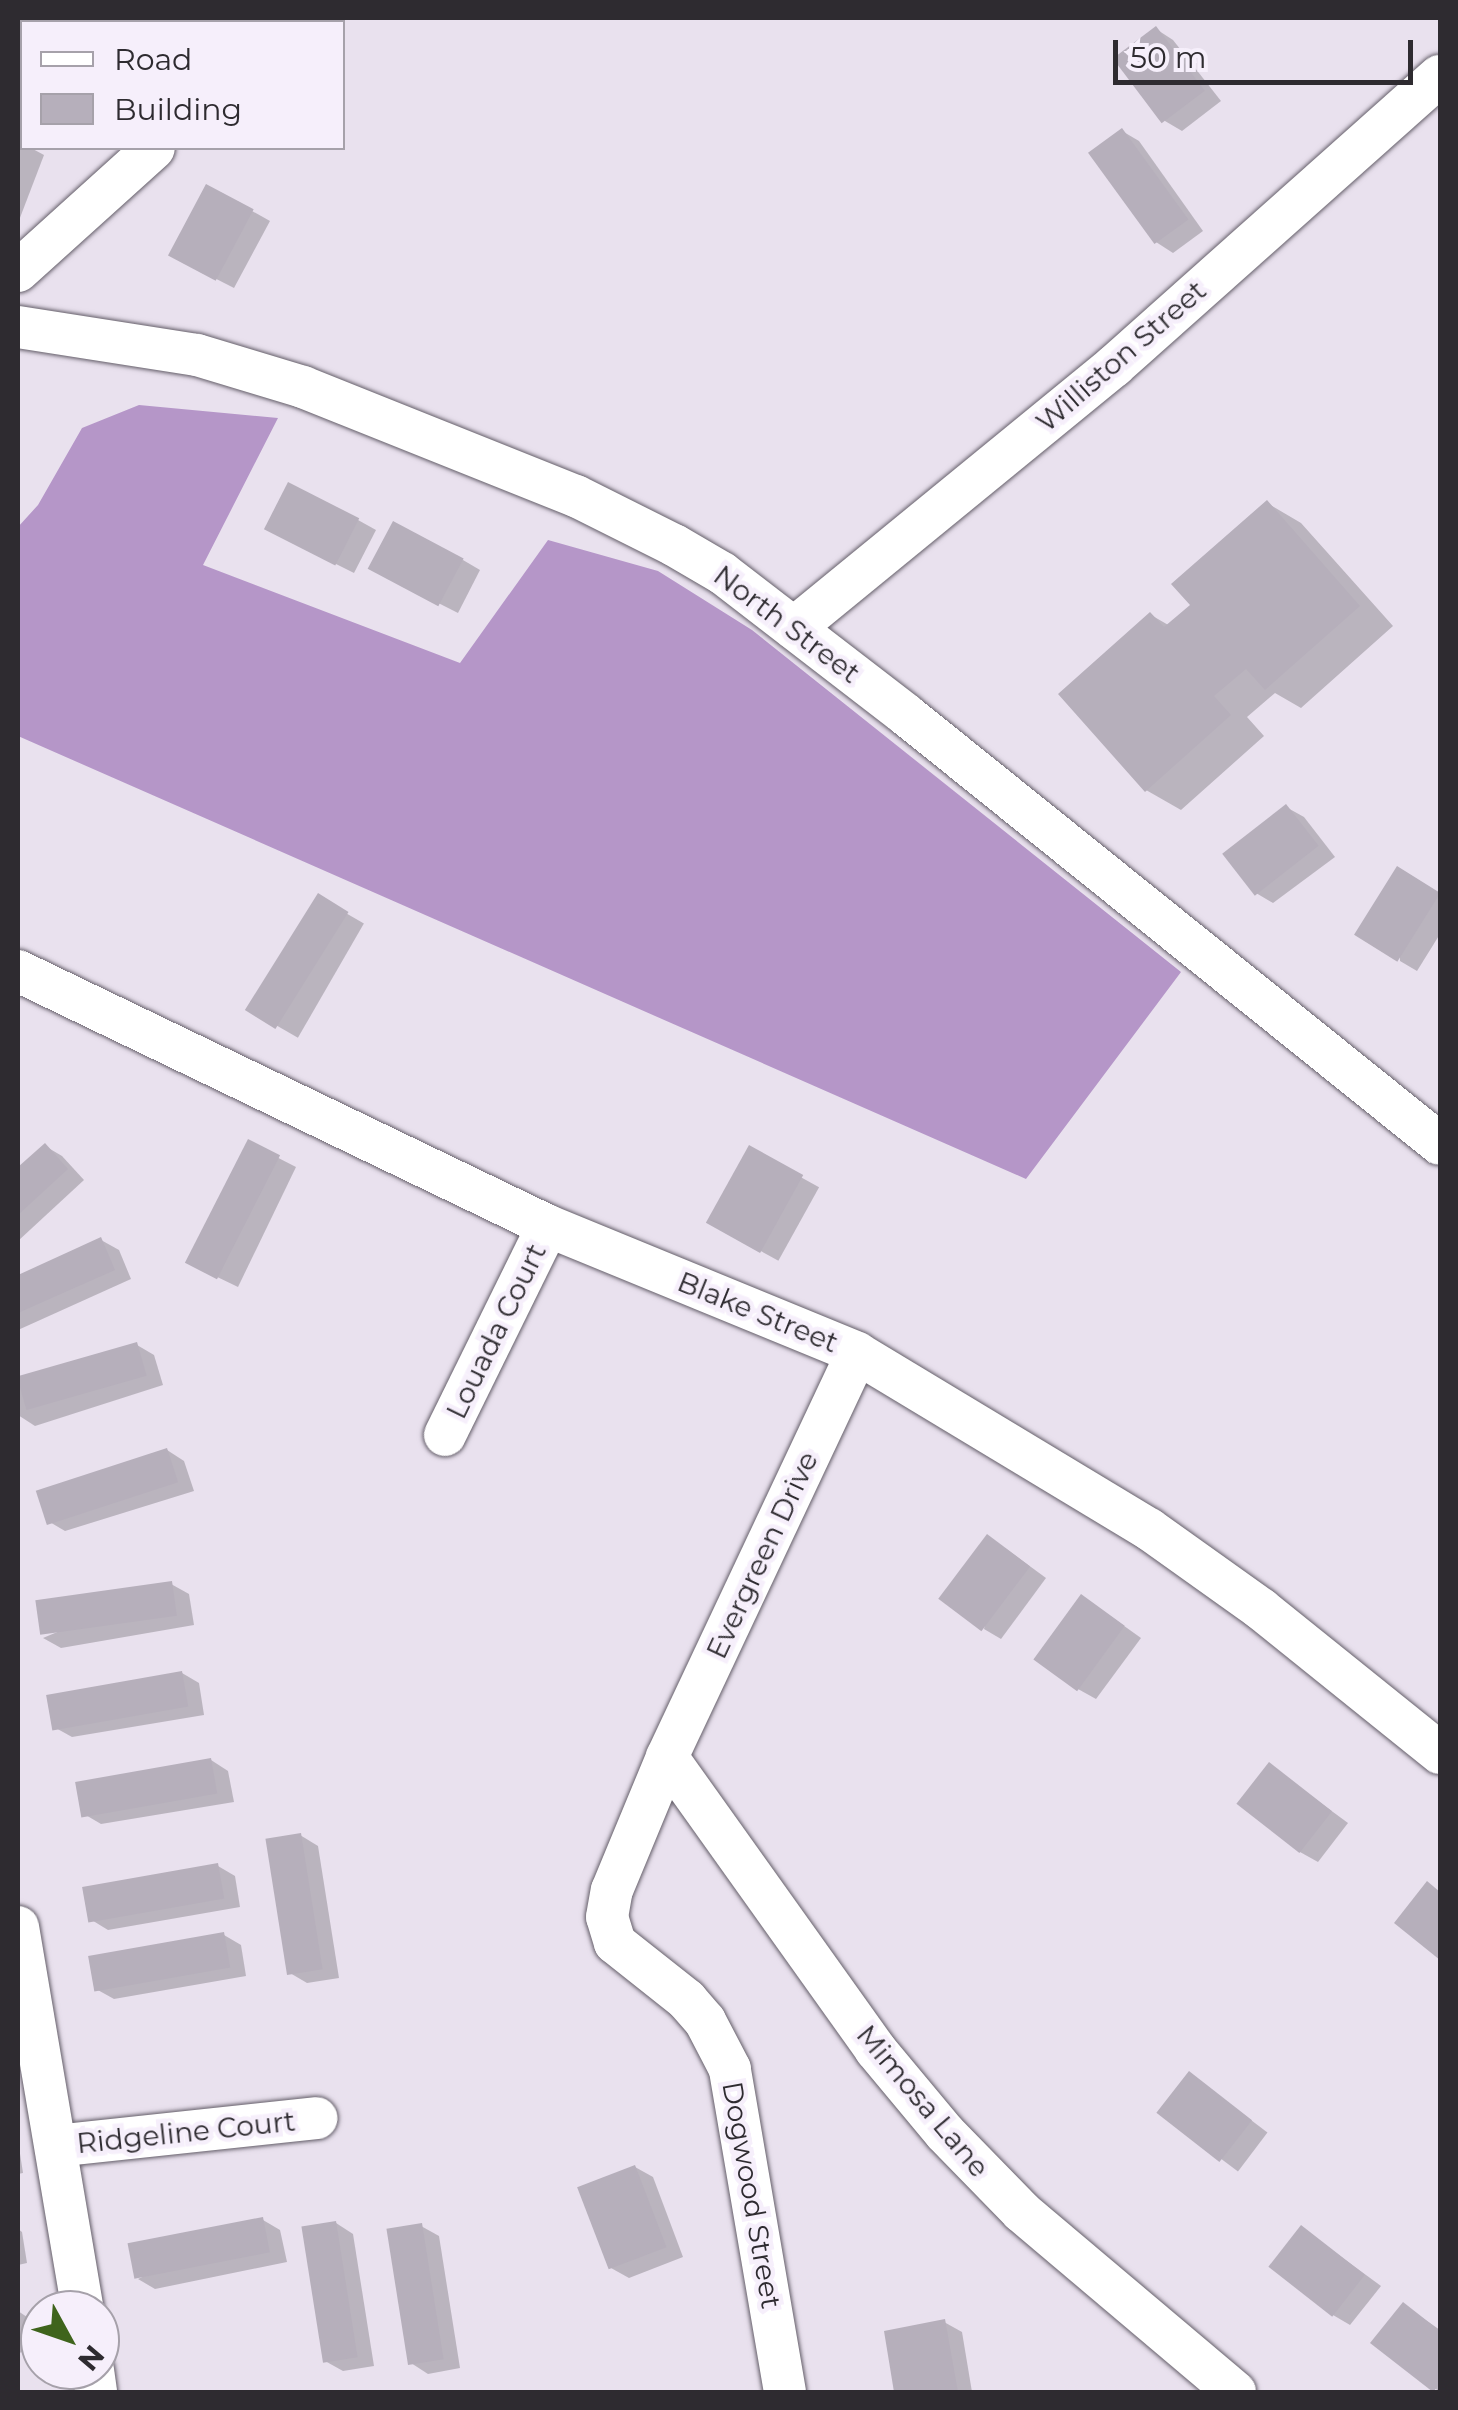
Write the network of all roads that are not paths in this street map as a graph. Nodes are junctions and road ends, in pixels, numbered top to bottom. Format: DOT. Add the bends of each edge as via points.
graph roads {
  1 [pos="1440,76"];
  2 [pos="152,150"];
  3 [pos="18,271"];
  4 [pos="18,327"];
  5 [pos="794,628"];
  6 [pos="18,970"];
  7 [pos="1440,1144"];
  8 [pos="548,1226"];
  9 [pos="857,1353"];
  10 [pos="444,1435"];
  11 [pos="1440,1752"];
  12 [pos="668,1757"];
  13 [pos="18,1928"];
  14 [pos="316,2118"];
  15 [pos="56,2146"];
  16 [pos="80,2290"];
  17 [pos="785,2392"];
  18 [pos="1235,2392"];
  1 -- 5 [label="street, Williston Street" via="1114,366"];
  2 -- 3 [label="street"];
  4 -- 5 [label="street, North Street" via="197,355 303,387 576,496 722,572"];
  5 -- 7 [label="street, North Street"];
  6 -- 8 [label="street, Blake Street"];
  8 -- 9 [label="street, Blake Street"];
  8 -- 10 [label="street, Louada Court"];
  9 -- 11 [label="street, Blake Street" via="1150,1529"];
  9 -- 12 [label="street, Evergreen Drive"];
  12 -- 17 [label="street, Dogwood Street" via="612,1890 607,1918 615,1943 706,2020 730,2069"];
  12 -- 18 [label="street, Mimosa Lane" via="874,2048 945,2133 1022,2212"];
  13 -- 15 [label="street"];
  14 -- 15 [label="street, Ridgeline Court"];
  15 -- 16 [label="street"];
}
